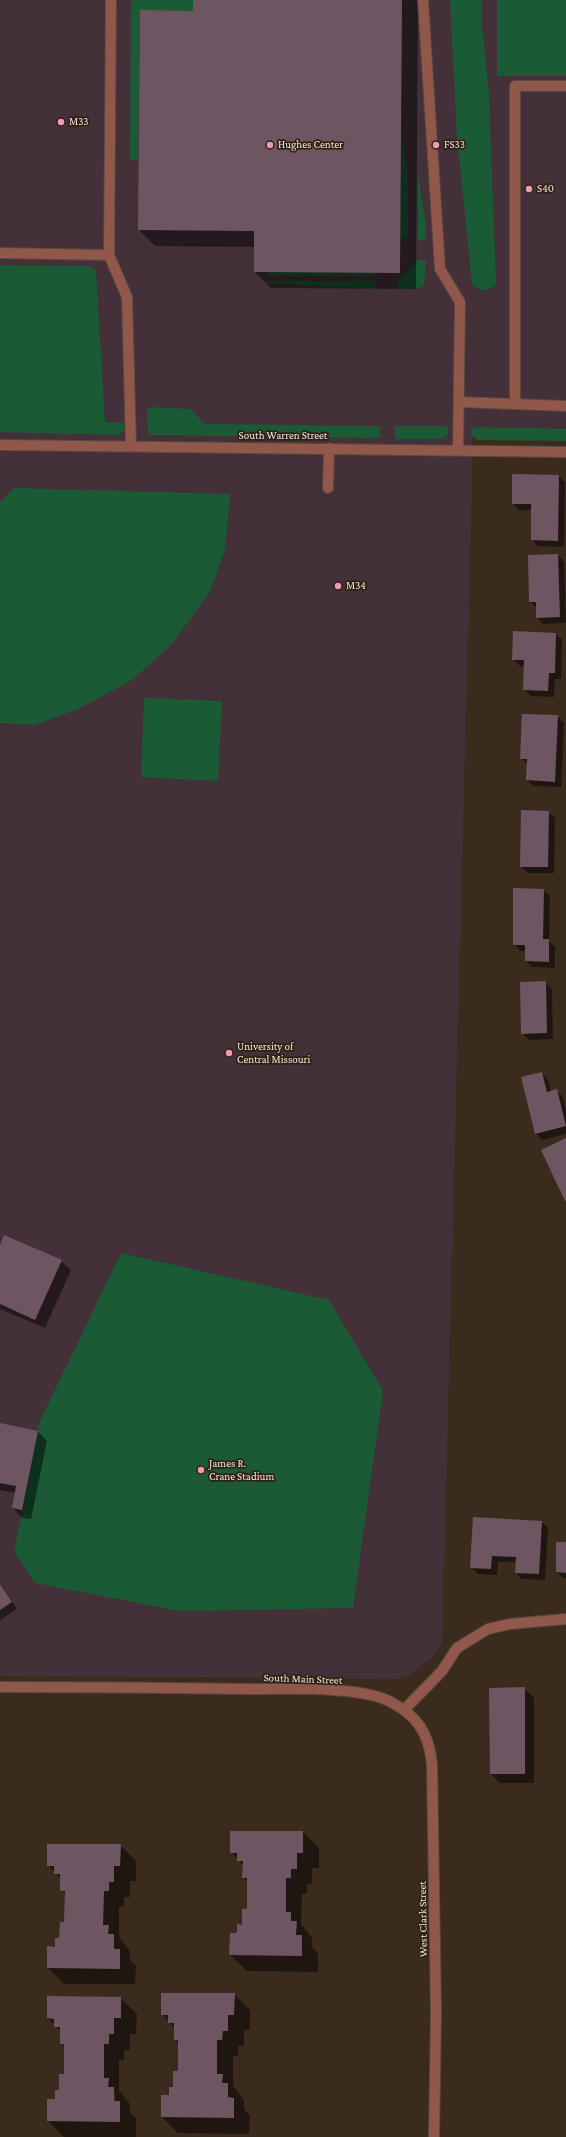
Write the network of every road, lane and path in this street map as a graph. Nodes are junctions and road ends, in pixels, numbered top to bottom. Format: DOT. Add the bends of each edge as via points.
graph roads {
  1 [pos="111,0"];
  2 [pos="423,0"];
  3 [pos="566,86"];
  4 [pos="0,253"];
  5 [pos="109,255"];
  6 [pos="460,402"];
  7 [pos="515,404"];
  8 [pos="566,406"];
  9 [pos="0,445"];
  10 [pos="131,446"];
  11 [pos="329,448"];
  12 [pos="458,450"];
  13 [pos="566,452"];
  14 [pos="328,488"];
  15 [pos="566,1619"];
  16 [pos="0,1687"];
  17 [pos="404,1710"];
  18 [pos="434,2137"];
  1 -- 5 [label="street"];
  2 -- 6 [label="street" via="440,269 460,302"];
  3 -- 7 [label="street" via="515,86"];
  4 -- 5 [label="street"];
  5 -- 10 [label="street" via="127,297"];
  6 -- 7 [label="street"];
  6 -- 12 [label="street"];
  7 -- 8 [label="street"];
  9 -- 10 [label="street, South Warren Street"];
  10 -- 11 [label="street, South Warren Street"];
  11 -- 12 [label="street, South Warren Street"];
  11 -- 14 [label="street"];
  12 -- 13 [label="street, South Warren Street"];
  15 -- 17 [label="street" via="510,1624 488,1629 457,1648 442,1671"];
  16 -- 17 [label="street, South Main Street" via="306,1690 369,1694 388,1700"];
  17 -- 18 [label="street, West Clark Street" via="418,1722 424,1733 430,1747 432,1764 436,2013"];
}
